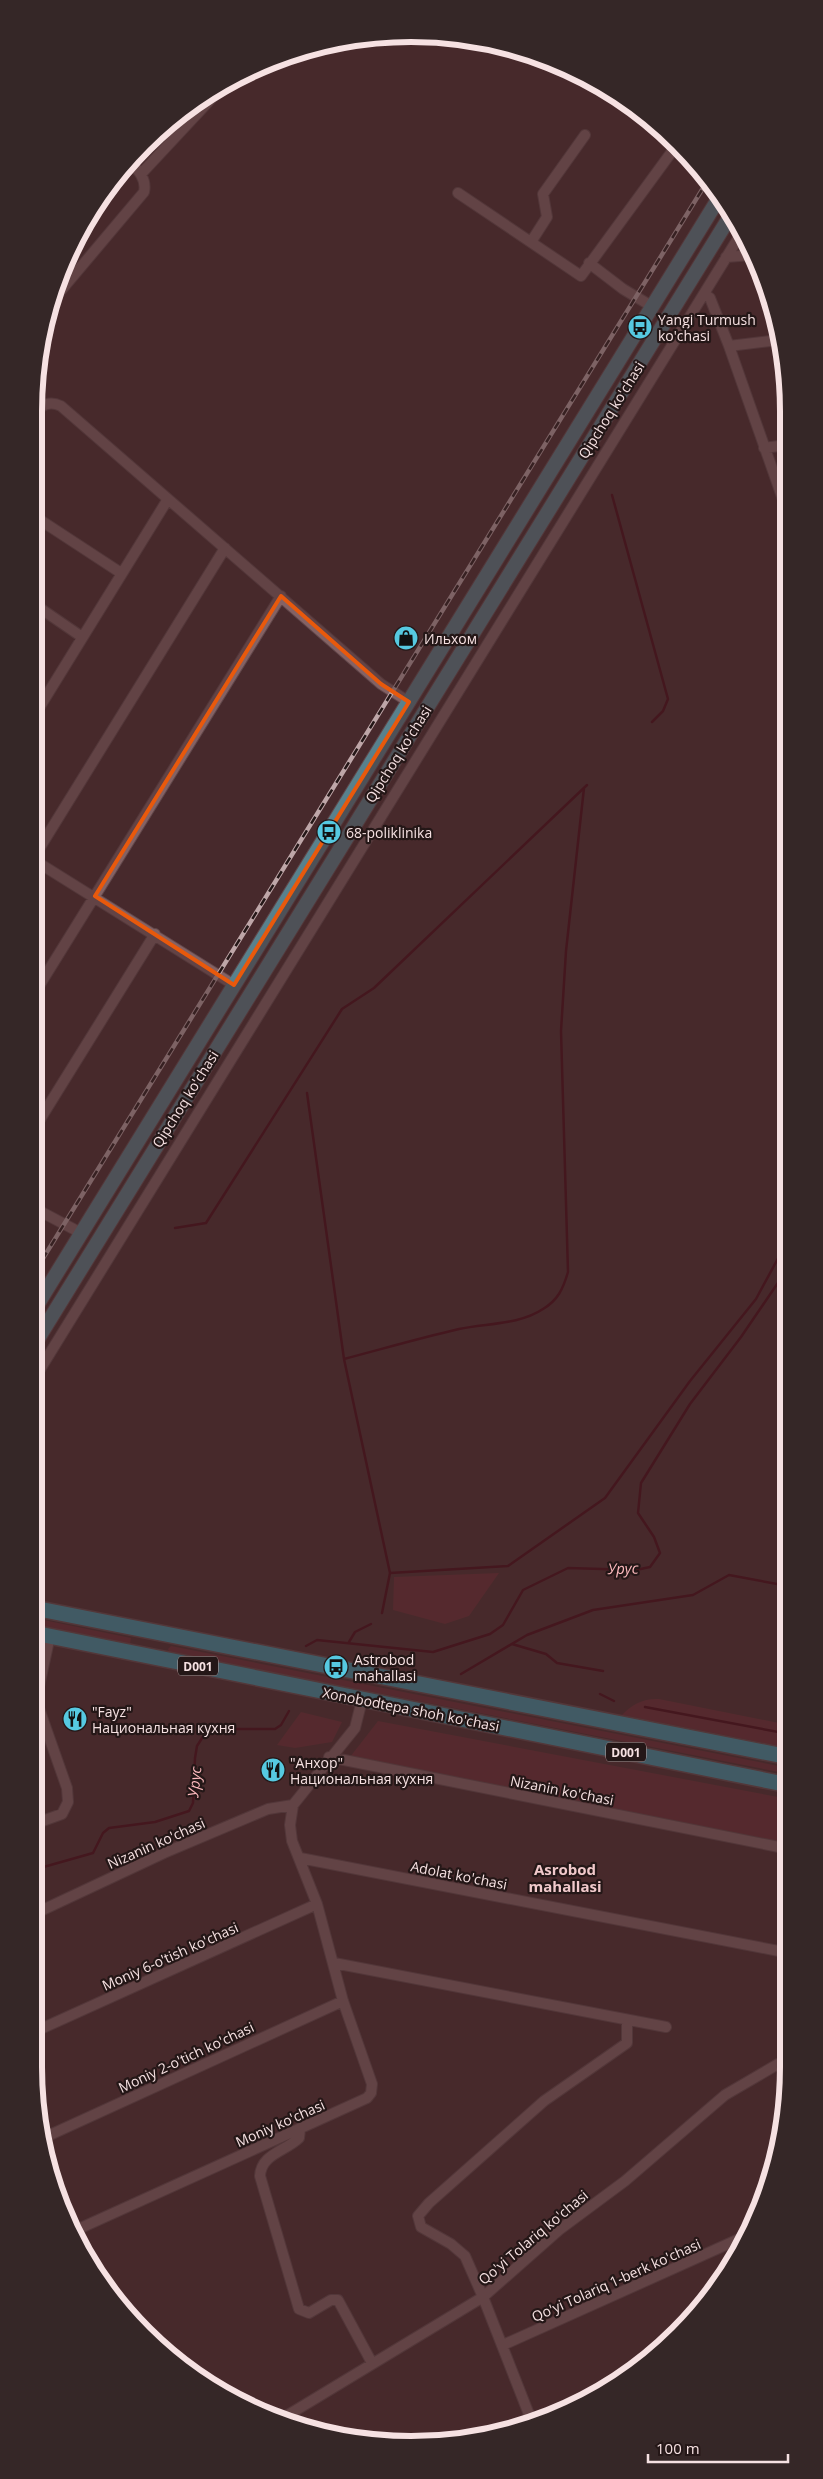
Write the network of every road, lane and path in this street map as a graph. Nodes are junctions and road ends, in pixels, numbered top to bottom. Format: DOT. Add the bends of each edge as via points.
graph roads {
  1 [pos="204,107"];
  2 [pos="585,135"];
  3 [pos="672,151"];
  4 [pos="135,167"];
  5 [pos="141,174"];
  6 [pos="458,193"];
  7 [pos="716,203"];
  8 [pos="727,221"];
  9 [pos="737,239"];
  10 [pos="531,242"];
  11 [pos="745,256"];
  12 [pos="726,257"];
  13 [pos="589,262"];
  14 [pos="65,284"];
  15 [pos="704,294"];
  16 [pos="653,307"];
  17 [pos="773,341"];
  18 [pos="729,346"];
  19 [pos="42,407"];
  20 [pos="780,446"];
  21 [pos="764,448"];
  22 [pos="780,492"];
  23 [pos="168,499"];
  24 [pos="42,521"];
  25 [pos="226,548"];
  26 [pos="120,573"];
  27 [pos="282,596"];
  28 [pos="42,610"];
  29 [pos="82,637"];
  30 [pos="42,693"];
  31 [pos="46,695"];
  32 [pos="42,702"];
  33 [pos="409,702"];
  34 [pos="42,845"];
  35 [pos="42,863"];
  36 [pos="94,896"];
  37 [pos="155,934"];
  38 [pos="42,981"];
  39 [pos="234,985"];
  40 [pos="42,1116"];
  41 [pos="42,1212"];
  42 [pos="81,1233"];
  43 [pos="71,1249"];
  44 [pos="87,1258"];
  45 [pos="42,1297"];
  46 [pos="42,1332"];
  47 [pos="42,1366"];
  48 [pos="42,1610"];
  49 [pos="164,1633"];
  50 [pos="42,1634"];
  51 [pos="50,1636"];
  52 [pos="158,1658"];
  53 [pos="42,1673"];
  54 [pos="362,1700"];
  55 [pos="42,1717"];
  56 [pos="780,1755"];
  57 [pos="330,1758"];
  58 [pos="780,1783"];
  59 [pos="293,1806"];
  60 [pos="42,1821"];
  61 [pos="780,1847"];
  62 [pos="300,1858"];
  63 [pos="317,1904"];
  64 [pos="42,1910"];
  65 [pos="780,1951"];
  66 [pos="334,1963"];
  67 [pos="343,2001"];
  68 [pos="627,2020"];
  69 [pos="666,2027"];
  70 [pos="42,2028"];
  71 [pos="780,2064"];
  72 [pos="300,2129"];
  73 [pos="49,2135"];
  74 [pos="80,2228"];
  75 [pos="737,2240"];
  76 [pos="483,2297"];
  77 [pos="503,2345"];
  78 [pos="372,2363"];
  79 [pos="288,2415"];
  80 [pos="530,2417"];
  1 -- 5 [label="street"];
  2 -- 10 [label="street" via="543,194 547,217"];
  3 -- 13 [label="street"];
  4 -- 5 [label="street"];
  5 -- 14 [label="street" via="145,186 140,197"];
  6 -- 10 [label="street"];
  7 -- 16 [label="main road, Qipchoq ko'chasi"];
  8 -- 44 [label="main road, Qipchoq ko'chasi"];
  9 -- 12 [label="street"];
  10 -- 13 [label="street" via="581,276"];
  11 -- 12 [label="street"];
  12 -- 15 [label="street"];
  13 -- 16 [label="street"];
  15 -- 18 [label="street" via="710,298"];
  15 -- 47 [label="street"];
  16 -- 33 [label="main road, Qipchoq ko'chasi"];
  17 -- 18 [label="street"];
  18 -- 21 [label="street"];
  19 -- 23 [label="street" via="49,403 61,406"];
  20 -- 21 [label="street"];
  21 -- 22 [label="street"];
  23 -- 25 [label="street"];
  23 -- 26 [label="street"];
  24 -- 26 [label="street"];
  25 -- 27 [label="street"];
  25 -- 34 [label="street"];
  26 -- 29 [label="street"];
  27 -- 33 [label="street" via="381,684"];
  27 -- 36 [label="street"];
  28 -- 29 [label="street"];
  29 -- 31 [label="street"];
  30 -- 31 [label="street"];
  31 -- 32 [label="street"];
  33 -- 39 [label="main road, Qipchoq ko'chasi"];
  35 -- 36 [label="street"];
  36 -- 37 [label="street"];
  36 -- 38 [label="street"];
  37 -- 39 [label="street"];
  37 -- 40 [label="street"];
  39 -- 42 [label="main road, Qipchoq ko'chasi"];
  41 -- 42 [label="street"];
  42 -- 43 [label="main road, Qipchoq ko'chasi"];
  43 -- 44 [label="main road"];
  43 -- 45 [label="main road, Qipchoq ko'chasi"];
  44 -- 46 [label="main road, Qipchoq ko'chasi"];
  48 -- 49 [label="highway, Xonobodtepa shoh ko'chasi / D001"];
  49 -- 52 [label="highway" via="153,1645"];
  49 -- 56 [label="highway, Xonobodtepa shoh ko'chasi / D001"];
  50 -- 51 [label="highway, Xonobodtepa shoh ko'chasi / D001"];
  51 -- 52 [label="highway, Xonobodtepa shoh ko'chasi / D001"];
  51 -- 53 [label="street"];
  52 -- 54 [label="highway, Xonobodtepa shoh ko'chasi / D001"];
  54 -- 57 [label="street" via="355,1728"];
  54 -- 58 [label="highway, Xonobodtepa shoh ko'chasi / D001"];
  55 -- 60 [label="street" via="69,1795 62,1814"];
  57 -- 59 [label="street"];
  57 -- 61 [label="street, Nizanin ko'chasi"];
  59 -- 62 [label="street, Moniy ko'chasi" via="290,1833"];
  59 -- 64 [label="street, Nizanin ko'chasi" via="260,1813 164,1853"];
  62 -- 63 [label="street, Moniy ko'chasi"];
  62 -- 65 [label="street, Adolat ko'chasi"];
  63 -- 66 [label="street, Moniy ko'chasi"];
  63 -- 70 [label="street, Moniy 6-o'tish ko'chasi"];
  66 -- 67 [label="street, Moniy ko'chasi"];
  66 -- 68 [label="street"];
  67 -- 72 [label="street, Moniy ko'chasi" via="372,2084 371,2093 367,2098"];
  67 -- 73 [label="street, Moniy 2-o'tich ko'chasi"];
  68 -- 69 [label="street"];
  68 -- 76 [label="street" via="627,2043 544,2101 418,2216 421,2227 459,2250"];
  71 -- 76 [label="street, Qo'yi Tolariq ko'chasi" via="725,2095 626,2181 559,2230"];
  72 -- 74 [label="street, Moniy ko'chasi"];
  72 -- 78 [label="street" via="299,2138 270,2157 260,2176 299,2309 309,2313 331,2300 338,2300"];
  75 -- 77 [label="street, Qo'yi Tolariq 1-berk ko'chasi"];
  76 -- 77 [label="street"];
  76 -- 78 [label="street, Qo'yi Tolariq ko'chasi"];
  77 -- 80 [label="street"];
  78 -- 79 [label="street, Qo'yi Tolariq ko'chasi"];
}
